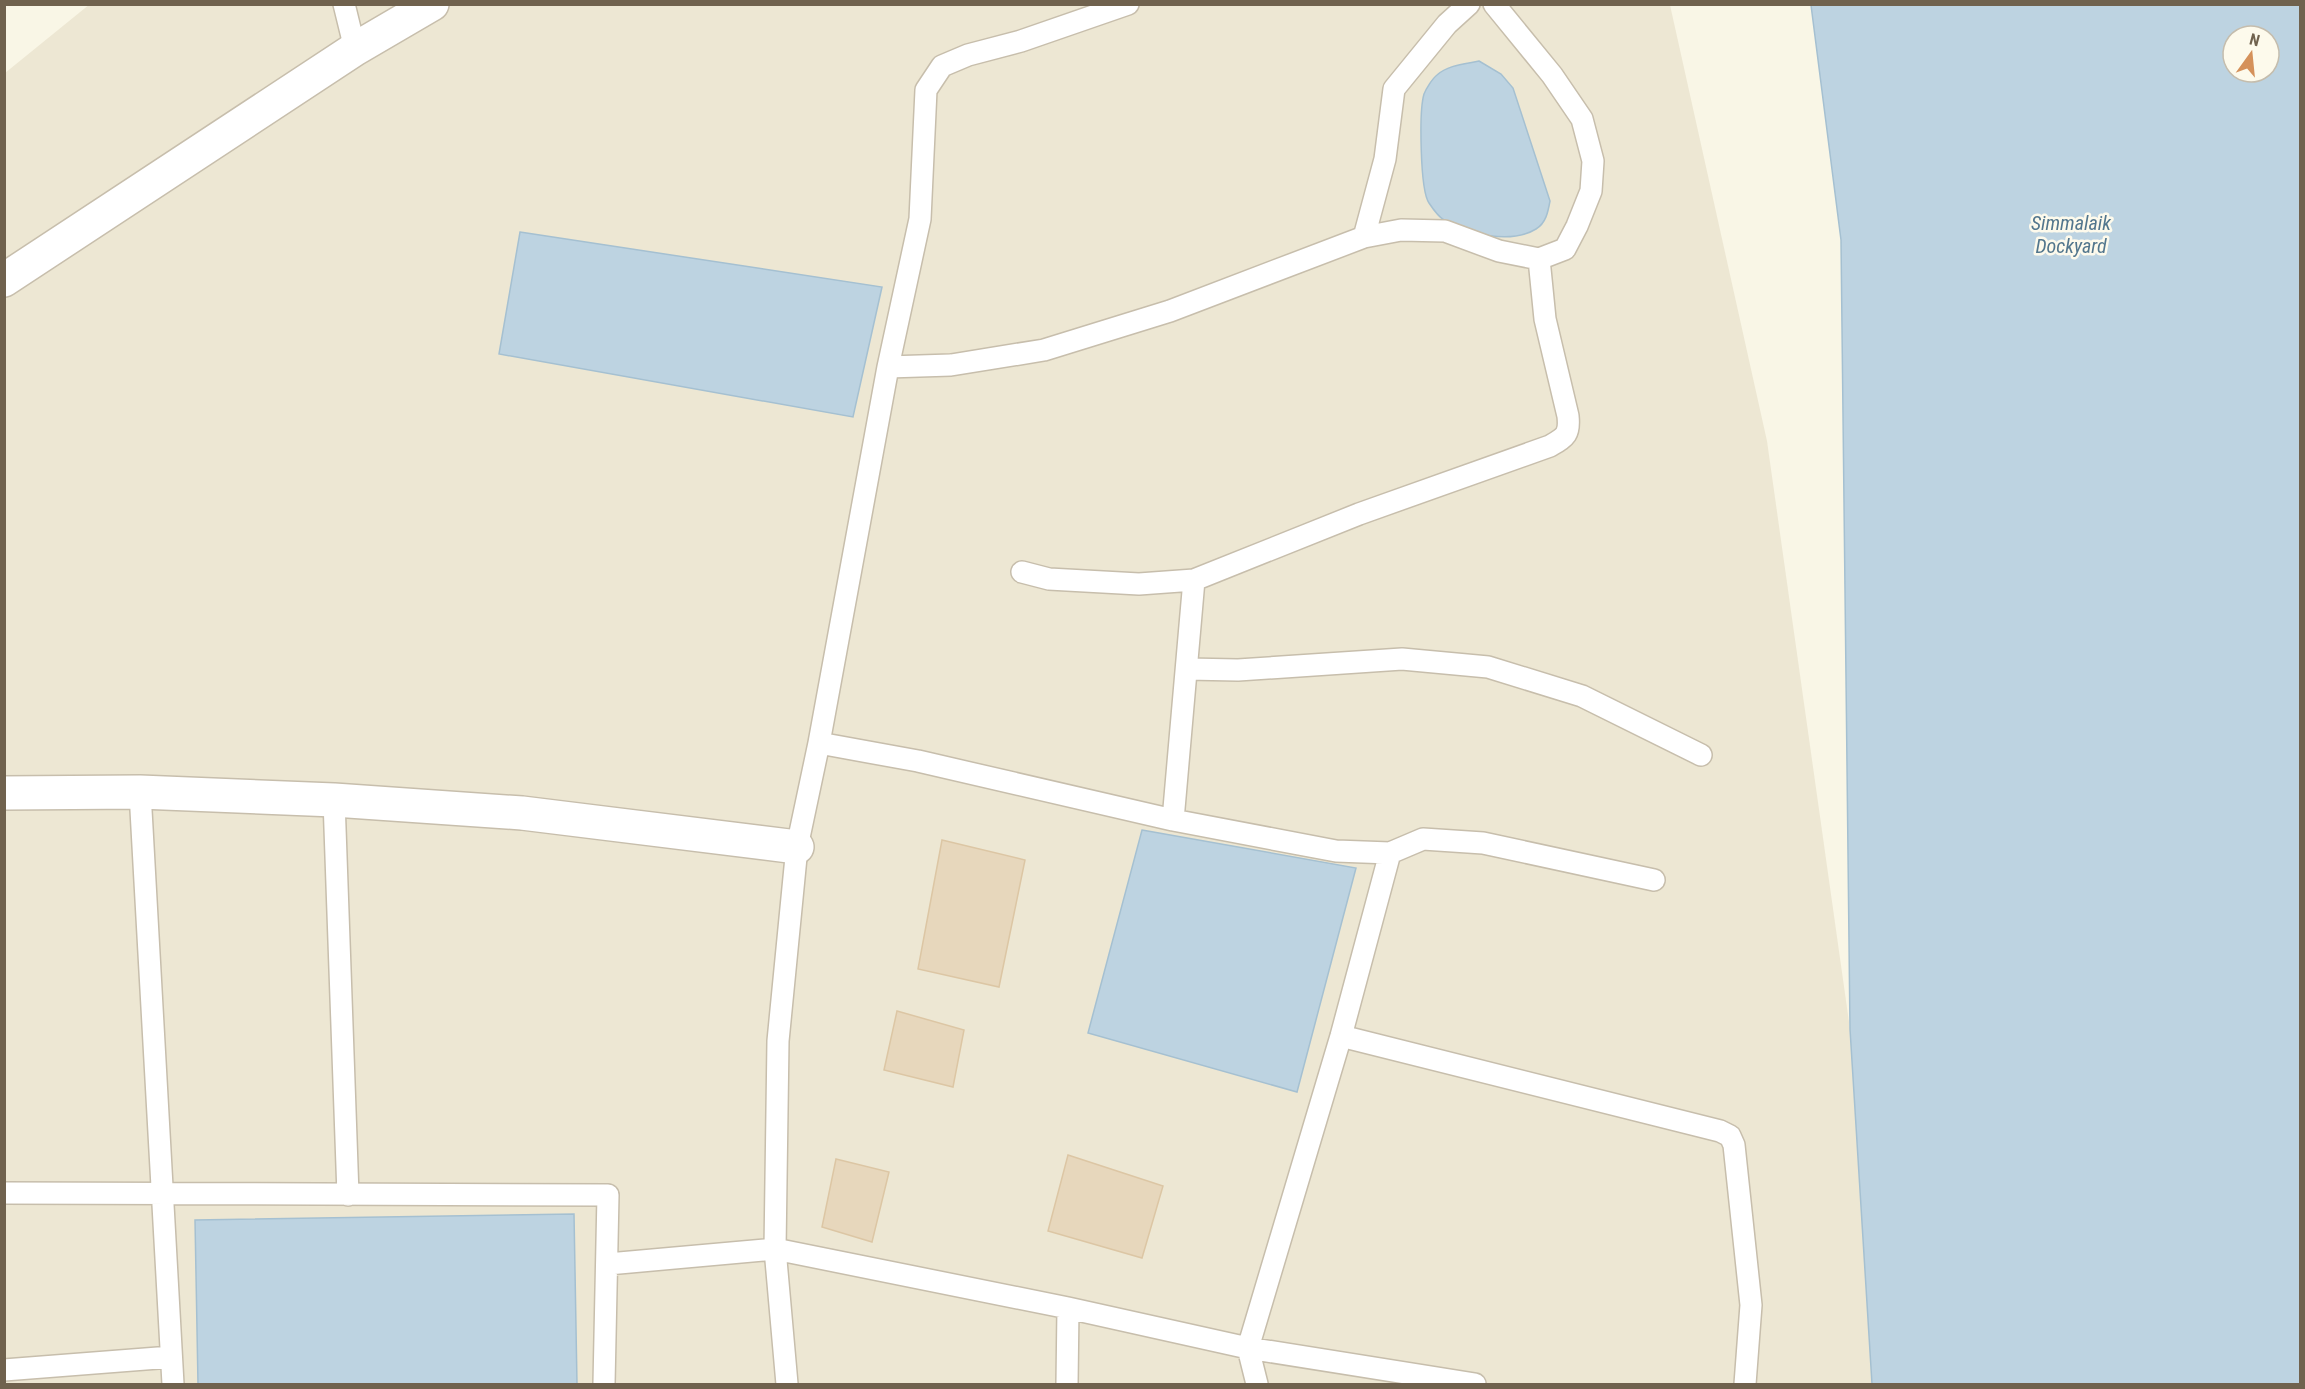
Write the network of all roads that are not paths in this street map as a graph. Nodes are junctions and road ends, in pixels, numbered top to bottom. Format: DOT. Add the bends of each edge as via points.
graph roads {
  1 [pos="344,4"];
  2 [pos="432,4"];
  3 [pos="1128,4"];
  4 [pos="1469,4"];
  5 [pos="1494,4"];
  6 [pos="356,49"];
  7 [pos="1364,237"];
  8 [pos="1539,259"];
  9 [pos="4,280"];
  10 [pos="888,367"];
  11 [pos="1022,572"];
  12 [pos="1194,580"];
  13 [pos="1187,669"];
  14 [pos="819,743"];
  15 [pos="1701,755"];
  16 [pos="140,792"];
  17 [pos="4,793"];
  18 [pos="334,800"];
  19 [pos="1173,820"];
  20 [pos="797,847"];
  21 [pos="1390,853"];
  22 [pos="1654,880"];
  23 [pos="1341,1036"];
  24 [pos="4,1193"];
  25 [pos="162,1194"];
  26 [pos="348,1195"];
  27 [pos="775,1250"];
  28 [pos="608,1264"];
  29 [pos="1068,1308"];
  30 [pos="1248,1348"];
  31 [pos="171,1357"];
  32 [pos="4,1370"];
  33 [pos="173,1384"];
  34 [pos="604,1384"];
  35 [pos="787,1384"];
  36 [pos="1067,1384"];
  37 [pos="1257,1384"];
  38 [pos="1475,1384"];
  39 [pos="1745,1384"];
  1 -- 6 [label="lane"];
  2 -- 6 [label="street"];
  3 -- 10 [label="lane" via="968,55 942,66 931,82 926,90 920,219"];
  4 -- 7 [label="lane" via="1447,24 1394,89 1386,159"];
  5 -- 8 [label="lane" via="1582,119 1593,161 1591,191 1565,249"];
  6 -- 9 [label="street"];
  7 -- 8 [label="lane" via="1401,230 1445,231 1498,251"];
  7 -- 10 [label="lane" via="1170,311 1044,350 951,365"];
  8 -- 12 [label="lane" via="1545,319 1570,428 1564,438"];
  10 -- 14 [label="lane"];
  11 -- 12 [label="lane" via="1049,579 1139,584"];
  12 -- 13 [label="lane"];
  13 -- 15 [label="lane" via="1248,670 1402,659 1488,667 1582,696"];
  13 -- 19 [label="lane"];
  14 -- 19 [label="lane" via="918,761"];
  14 -- 20 [label="lane"];
  16 -- 17 [label="street"];
  16 -- 18 [label="street"];
  16 -- 25 [label="lane"];
  18 -- 20 [label="street" via="522,813"];
  18 -- 26 [label="lane"];
  19 -- 21 [label="lane" via="1336,851"];
  20 -- 27 [label="lane" via="778,1041"];
  21 -- 22 [label="lane" via="1423,839 1483,843"];
  21 -- 23 [label="lane"];
  23 -- 30 [label="lane"];
  23 -- 39 [label="lane" via="1730,1136 1752,1305"];
  24 -- 25 [label="lane"];
  25 -- 26 [label="lane"];
  25 -- 31 [label="lane"];
  26 -- 28 [label="lane" via="608,1195"];
  27 -- 28 [label="lane"];
  27 -- 29 [label="lane"];
  27 -- 35 [label="lane"];
  28 -- 34 [label="lane"];
  29 -- 30 [label="lane"];
  29 -- 36 [label="lane"];
  30 -- 37 [label="lane"];
  30 -- 38 [label="lane"];
  31 -- 32 [label="lane"];
  31 -- 33 [label="lane"];
}
